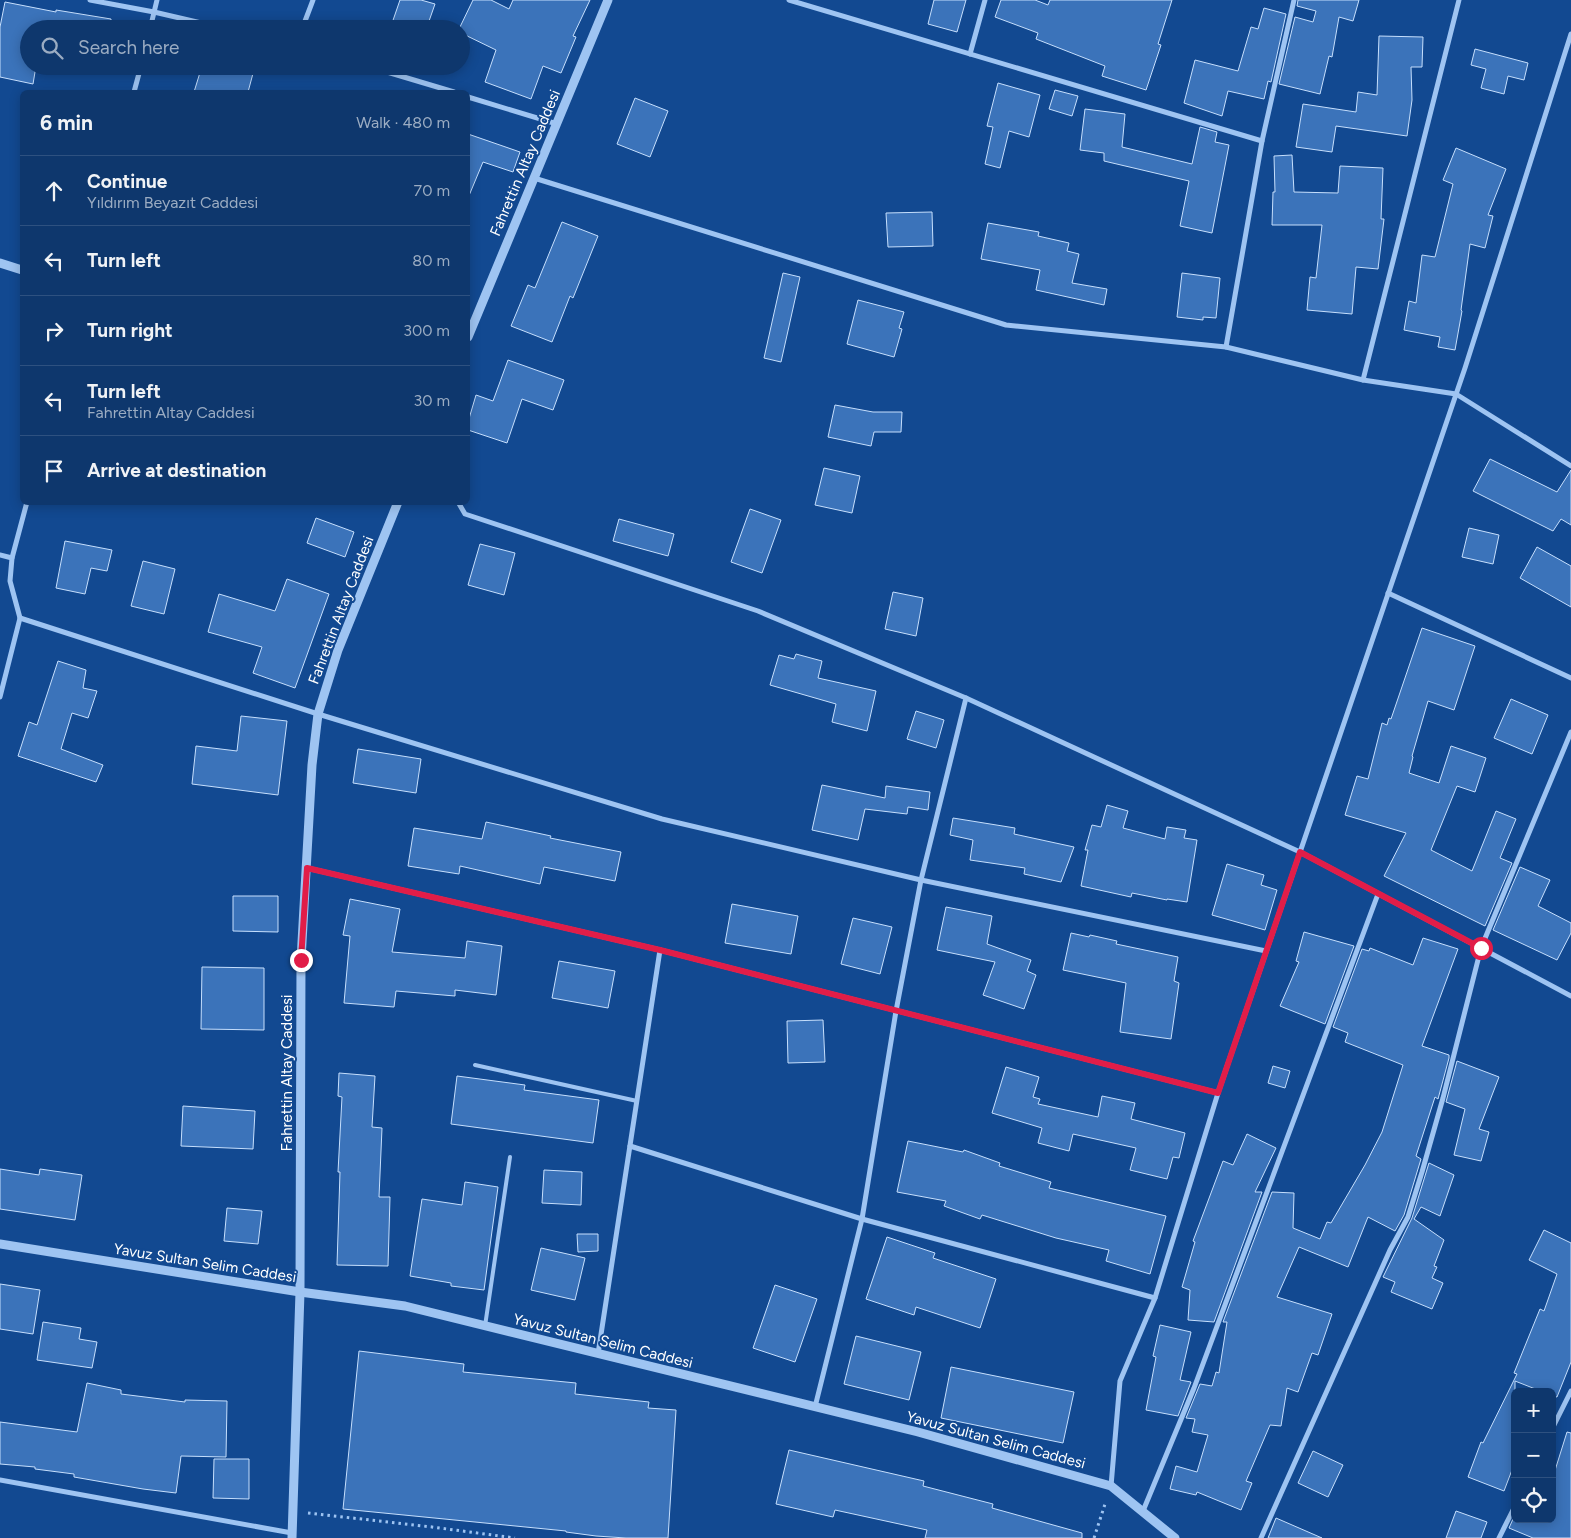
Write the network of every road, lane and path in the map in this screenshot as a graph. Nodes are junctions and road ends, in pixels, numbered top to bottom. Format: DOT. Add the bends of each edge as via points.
graph roads {
  1 [pos="90,0"];
  2 [pos="157,0"];
  3 [pos="313,0"];
  4 [pos="608,0"];
  5 [pos="789,0"];
  6 [pos="985,0"];
  7 [pos="1294,0"];
  8 [pos="1459,0"];
  9 [pos="154,12"];
  10 [pos="152,20"];
  11 [pos="188,20"];
  12 [pos="305,20"];
  13 [pos="1571,34"];
  14 [pos="970,54"];
  15 [pos="139,75"];
  16 [pos="398,75"];
  17 [pos="135,90"];
  18 [pos="447,90"];
  19 [pos="470,98"];
  20 [pos="557,124"];
  21 [pos="1262,141"];
  22 [pos="534,178"];
  23 [pos="0,263"];
  24 [pos="20,269"];
  25 [pos="470,332"];
  26 [pos="1226,346"];
  27 [pos="1363,380"];
  28 [pos="1456,394"];
  29 [pos="1571,466"];
  30 [pos="26,505"];
  31 [pos="397,505"];
  32 [pos="460,505"];
  33 [pos="0,555"];
  34 [pos="12,558"];
  35 [pos="1388,594"];
  36 [pos="20,618"];
  37 [pos="1571,678"];
  38 [pos="0,697"];
  39 [pos="966,698"];
  40 [pos="318,714"];
  41 [pos="1571,732"];
  42 [pos="1300,852"];
  43 [pos="307,868"];
  44 [pos="920,880"];
  45 [pos="1378,894"];
  46 [pos="1481,948"];
  47 [pos="660,950"];
  48 [pos="1266,951"];
  49 [pos="1571,996"];
  50 [pos="896,1011"];
  51 [pos="475,1065"];
  52 [pos="1218,1093"];
  53 [pos="637,1100"];
  54 [pos="630,1146"];
  55 [pos="510,1157"];
  56 [pos="862,1219"];
  57 [pos="0,1244"];
  58 [pos="300,1292"];
  59 [pos="1155,1298"];
  60 [pos="485,1326"];
  61 [pos="598,1354"];
  62 [pos="1571,1391"];
  63 [pos="815,1407"];
  64 [pos="1556,1421"];
  65 [pos="0,1480"];
  66 [pos="1111,1486"];
  67 [pos="292,1511"];
  68 [pos="1142,1511"];
  69 [pos="1511,1514"];
  70 [pos="292,1535"];
  71 [pos="515,1538"];
  72 [pos="1094,1538"];
  73 [pos="1176,1538"];
  74 [pos="1260,1538"];
  75 [pos="1499,1538"];
  1 -- 9 [label="street"];
  2 -- 9 [label="street"];
  3 -- 12 [label="street"];
  4 -- 20 [label="street, Fahrettin Altay Caddesi"];
  5 -- 14 [label="street"];
  6 -- 14 [label="street"];
  7 -- 21 [label="street"];
  8 -- 27 [label="street"];
  9 -- 10 [label="street"];
  9 -- 11 [label="street"];
  13 -- 28 [label="street"];
  14 -- 21 [label="street"];
  15 -- 17 [label="street"];
  16 -- 18 [label="street"];
  19 -- 20 [label="street"];
  20 -- 22 [label="street, Fahrettin Altay Caddesi"];
  21 -- 26 [label="street"];
  22 -- 25 [label="street, Fahrettin Altay Caddesi"];
  22 -- 26 [label="street" via="1006,325"];
  23 -- 24 [label="street"];
  26 -- 27 [label="street"];
  27 -- 28 [label="street"];
  28 -- 29 [label="street"];
  28 -- 35 [label="street"];
  30 -- 34 [label="street"];
  31 -- 40 [label="street, Fahrettin Altay Caddesi" via="338,650"];
  32 -- 39 [label="street" via="465,514 758,611"];
  33 -- 34 [label="street"];
  34 -- 36 [label="street" via="10,581"];
  35 -- 37 [label="street"];
  35 -- 42 [label="street"];
  36 -- 38 [label="street"];
  36 -- 40 [label="street"];
  39 -- 42 [label="street"];
  39 -- 44 [label="street"];
  40 -- 43 [label="street, Fahrettin Altay Caddesi"];
  40 -- 44 [label="street" via="662,819"];
  41 -- 46 [label="street"];
  42 -- 45 [label="street"];
  42 -- 48 [label="street"];
  43 -- 47 [label="street"];
  43 -- 58 [label="street, Fahrettin Altay Caddesi" via="301,960"];
  44 -- 48 [label="street"];
  44 -- 50 [label="street"];
  45 -- 46 [label="street"];
  45 -- 68 [label="street" via="1194,1388"];
  46 -- 49 [label="street"];
  46 -- 74 [label="street" via="1443,1098 1408,1217 1390,1250"];
  47 -- 50 [label="street"];
  47 -- 53 [label="street"];
  48 -- 52 [label="street"];
  50 -- 52 [label="street"];
  50 -- 56 [label="street"];
  51 -- 53 [label="lane"];
  52 -- 59 [label="street"];
  53 -- 54 [label="street"];
  54 -- 56 [label="street"];
  54 -- 61 [label="street"];
  55 -- 60 [label="lane"];
  56 -- 59 [label="street"];
  56 -- 63 [label="street"];
  57 -- 58 [label="street, Yavuz Sultan Selim Caddesi"];
  58 -- 60 [label="street, Yavuz Sultan Selim Caddesi" via="405,1306"];
  58 -- 67 [label="street, Fahrettin Altay Caddesi"];
  59 -- 66 [label="street" via="1120,1381"];
  60 -- 61 [label="street, Yavuz Sultan Selim Caddesi"];
  61 -- 63 [label="street, Yavuz Sultan Selim Caddesi"];
  62 -- 64 [label="street"];
  63 -- 66 [label="street, Yavuz Sultan Selim Caddesi"];
  65 -- 70 [label="street"];
  66 -- 68 [label="street, Yavuz Sultan Selim Caddesi"];
  66 -- 72 [label="path"];
  67 -- 70 [label="street, Fahrettin Altay Caddesi"];
  67 -- 71 [label="path"];
  68 -- 73 [label="street, Yavuz Sultan Selim Caddesi"];
  69 -- 75 [label="street"];
}
